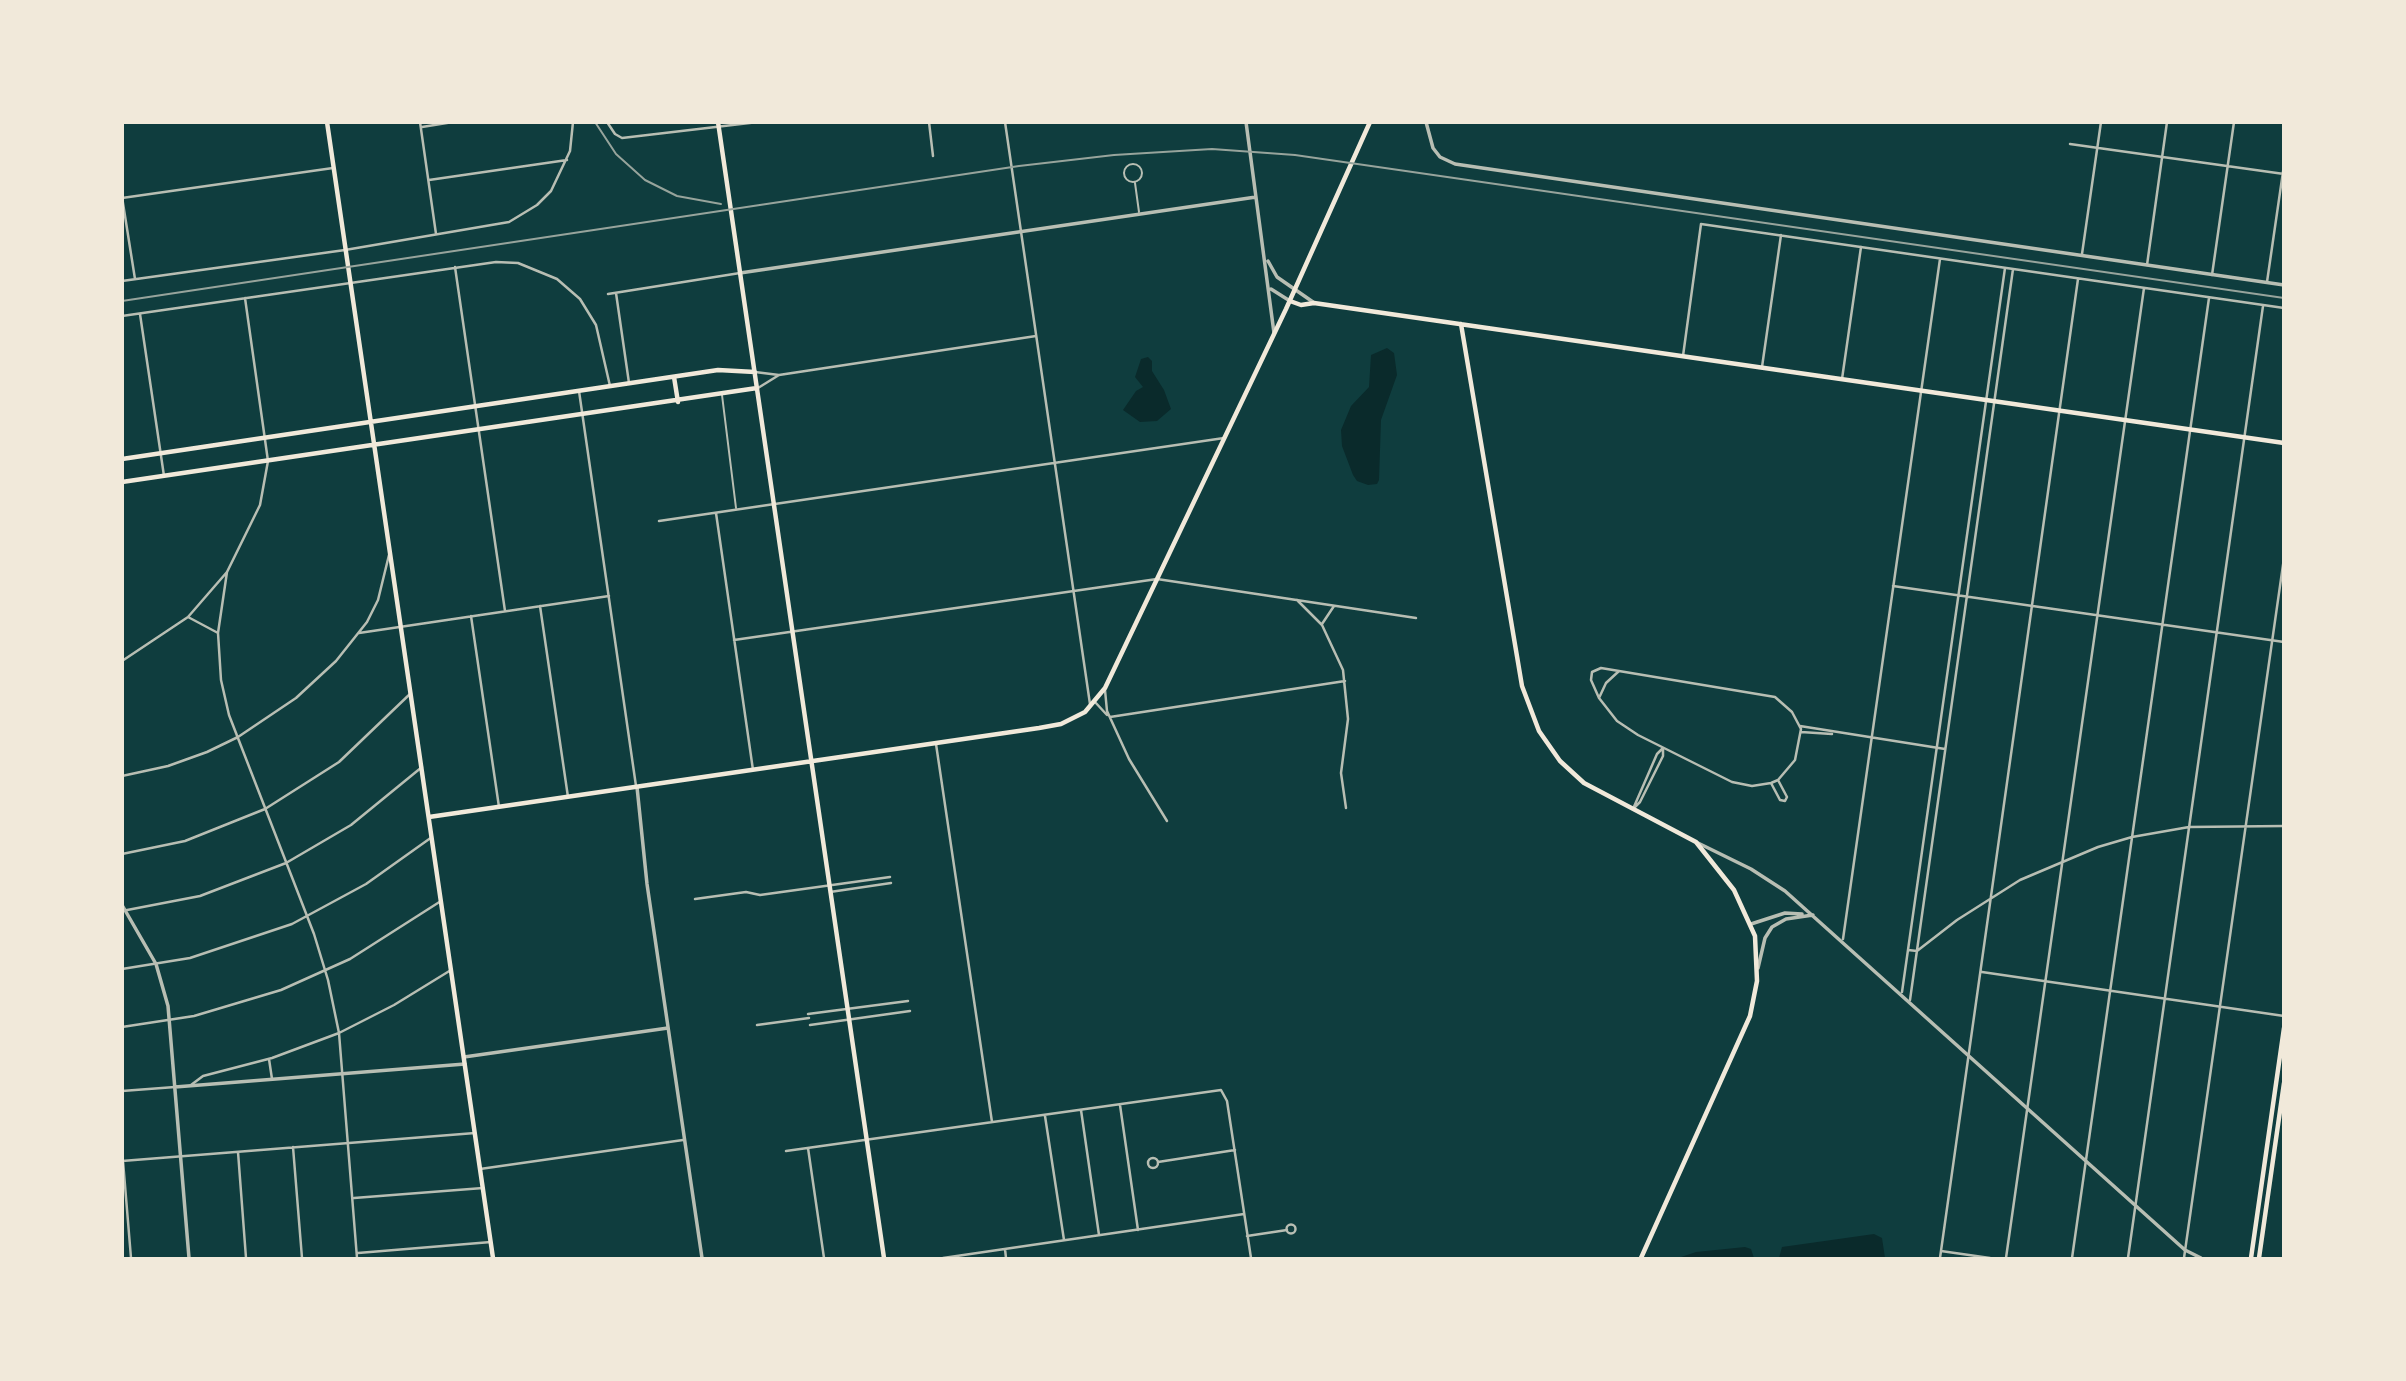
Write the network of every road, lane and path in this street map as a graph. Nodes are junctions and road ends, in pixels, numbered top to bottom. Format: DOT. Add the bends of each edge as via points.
graph roads {
  1 [pos="327,122"];
  2 [pos="420,122"];
  3 [pos="453,122"];
  4 [pos="573,122"];
  5 [pos="607,122"];
  6 [pos="758,122"];
  7 [pos="929,122"];
  8 [pos="1005,122"];
  9 [pos="1246,122"];
  10 [pos="1370,122"];
  11 [pos="1426,122"];
  12 [pos="2101,122"];
  13 [pos="2167,122"];
  14 [pos="2234,122"];
  15 [pos="719,125"];
  16 [pos="421,128"];
  17 [pos="2070,144"];
  18 [pos="2097,148"];
  19 [pos="933,156"];
  20 [pos="2162,157"];
  21 [pos="567,160"];
  22 [pos="2284,165"];
  23 [pos="2227,166"];
  24 [pos="334,168"];
  25 [pos="2283,174"];
  26 [pos="429,180"];
  27 [pos="1135,181"];
  28 [pos="1256,197"];
  29 [pos="123,198"];
  30 [pos="1140,214"];
  31 [pos="1021,232"];
  32 [pos="436,235"];
  33 [pos="1781,235"];
  34 [pos="1861,247"];
  35 [pos="345,250"];
  36 [pos="1265,254"];
  37 [pos="2082,256"];
  38 [pos="1940,258"];
  39 [pos="2147,265"];
  40 [pos="455,267"];
  41 [pos="2005,268"];
  42 [pos="2013,269"];
  43 [pos="740,273"];
  44 [pos="2212,275"];
  45 [pos="135,279"];
  46 [pos="2078,279"];
  47 [pos="122,281"];
  48 [pos="2267,282"];
  49 [pos="350,283"];
  50 [pos="2284,285"];
  51 [pos="1269,288"];
  52 [pos="2144,288"];
  53 [pos="1294,290"];
  54 [pos="616,293"];
  55 [pos="608,294"];
  56 [pos="245,298"];
  57 [pos="2209,298"];
  58 [pos="1290,301"];
  59 [pos="1314,303"];
  60 [pos="2263,306"];
  61 [pos="2284,309"];
  62 [pos="140,314"];
  63 [pos="122,316"];
  64 [pos="1461,324"];
  65 [pos="1996,332"];
  66 [pos="2004,333"];
  67 [pos="1036,336"];
  68 [pos="1274,336"];
  69 [pos="1683,356"];
  70 [pos="1762,368"];
  71 [pos="755,372"];
  72 [pos="779,375"];
  73 [pos="674,377"];
  74 [pos="1842,379"];
  75 [pos="629,384"];
  76 [pos="610,386"];
  77 [pos="757,388"];
  78 [pos="579,391"];
  79 [pos="1921,391"];
  80 [pos="722,396"];
  81 [pos="1986,400"];
  82 [pos="1994,401"];
  83 [pos="678,402"];
  84 [pos="475,407"];
  85 [pos="2060,411"];
  86 [pos="582,416"];
  87 [pos="2125,420"];
  88 [pos="372,422"];
  89 [pos="2190,430"];
  90 [pos="479,431"];
  91 [pos="265,438"];
  92 [pos="1224,438"];
  93 [pos="2245,438"];
  94 [pos="2284,443"];
  95 [pos="375,446"];
  96 [pos="161,453"];
  97 [pos="122,459"];
  98 [pos="268,461"];
  99 [pos="1054,463"];
  100 [pos="1977,467"];
  101 [pos="1985,468"];
  102 [pos="164,476"];
  103 [pos="122,482"];
  104 [pos="774,504"];
  105 [pos="737,510"];
  106 [pos="716,513"];
  107 [pos="659,521"];
  108 [pos="1968,530"];
  109 [pos="1976,531"];
  110 [pos="390,551"];
  111 [pos="2284,558"];
  112 [pos="228,572"];
  113 [pos="1157,579"];
  114 [pos="1893,586"];
  115 [pos="1073,591"];
  116 [pos="1958,595"];
  117 [pos="609,596"];
  118 [pos="1967,596"];
  119 [pos="1297,600"];
  120 [pos="540,606"];
  121 [pos="1334,606"];
  122 [pos="2032,606"];
  123 [pos="505,611"];
  124 [pos="2098,615"];
  125 [pos="471,616"];
  126 [pos="188,617"];
  127 [pos="1416,618"];
  128 [pos="1322,625"];
  129 [pos="2162,625"];
  130 [pos="401,627"];
  131 [pos="793,632"];
  132 [pos="218,633"];
  133 [pos="359,633"];
  134 [pos="2217,633"];
  135 [pos="734,640"];
  136 [pos="2272,641"];
  137 [pos="2284,642"];
  138 [pos="122,661"];
  139 [pos="1619,671"];
  140 [pos="1947,673"];
  141 [pos="1956,674"];
  142 [pos="1345,681"];
  143 [pos="1105,688"];
  144 [pos="411,693"];
  145 [pos="1600,698"];
  146 [pos="1095,702"];
  147 [pos="1091,707"];
  148 [pos="1110,718"];
  149 [pos="1800,726"];
  150 [pos="1801,732"];
  151 [pos="1833,733"];
  152 [pos="237,737"];
  153 [pos="1872,739"];
  154 [pos="936,743"];
  155 [pos="1663,748"];
  156 [pos="1937,748"];
  157 [pos="1945,749"];
  158 [pos="812,761"];
  159 [pos="422,766"];
  160 [pos="753,770"];
  161 [pos="122,776"];
  162 [pos="1779,780"];
  163 [pos="1771,783"];
  164 [pos="637,787"];
  165 [pos="568,797"];
  166 [pos="499,807"];
  167 [pos="1346,808"];
  168 [pos="265,809"];
  169 [pos="1633,809"];
  170 [pos="429,817"];
  171 [pos="1927,817"];
  172 [pos="1935,818"];
  173 [pos="1167,821"];
  174 [pos="2246,824"];
  175 [pos="2284,826"];
  176 [pos="2189,827"];
  177 [pos="432,836"];
  178 [pos="2133,837"];
  179 [pos="1696,842"];
  180 [pos="122,854"];
  181 [pos="2063,860"];
  182 [pos="286,863"];
  183 [pos="890,877"];
  184 [pos="1918,880"];
  185 [pos="1926,881"];
  186 [pos="891,883"];
  187 [pos="829,886"];
  188 [pos="830,892"];
  189 [pos="1992,897"];
  190 [pos="695,899"];
  191 [pos="441,901"];
  192 [pos="122,905"];
  193 [pos="124,911"];
  194 [pos="1815,915"];
  195 [pos="307,916"];
  196 [pos="1751,924"];
  197 [pos="1843,940"];
  198 [pos="1908,950"];
  199 [pos="1917,951"];
  200 [pos="156,964"];
  201 [pos="122,969"];
  202 [pos="1758,969"];
  203 [pos="451,970"];
  204 [pos="325,971"];
  205 [pos="1981,972"];
  206 [pos="2045,981"];
  207 [pos="2110,991"];
  208 [pos="1902,992"];
  209 [pos="2165,999"];
  210 [pos="1910,1000"];
  211 [pos="908,1001"];
  212 [pos="2220,1007"];
  213 [pos="848,1009"];
  214 [pos="910,1011"];
  215 [pos="2284,1016"];
  216 [pos="169,1020"];
  217 [pos="849,1020"];
  218 [pos="757,1025"];
  219 [pos="810,1025"];
  220 [pos="122,1027"];
  221 [pos="668,1028"];
  222 [pos="2284,1028"];
  223 [pos="339,1033"];
  224 [pos="1969,1053"];
  225 [pos="269,1059"];
  226 [pos="465,1061"];
  227 [pos="342,1073"];
  228 [pos="272,1079"];
  229 [pos="2284,1083"];
  230 [pos="191,1086"];
  231 [pos="175,1087"];
  232 [pos="122,1091"];
  233 [pos="1120,1104"];
  234 [pos="2028,1106"];
  235 [pos="1081,1109"];
  236 [pos="1045,1114"];
  237 [pos="992,1122"];
  238 [pos="475,1133"];
  239 [pos="867,1139"];
  240 [pos="683,1140"];
  241 [pos="348,1143"];
  242 [pos="293,1147"];
  243 [pos="808,1147"];
  244 [pos="1235,1150"];
  245 [pos="786,1151"];
  246 [pos="238,1152"];
  247 [pos="180,1156"];
  248 [pos="2087,1159"];
  249 [pos="123,1161"];
  250 [pos="1158,1162"];
  251 [pos="480,1169"];
  252 [pos="483,1188"];
  253 [pos="352,1198"];
  254 [pos="2136,1205"];
  255 [pos="1244,1214"];
  256 [pos="1138,1230"];
  257 [pos="1287,1230"];
  258 [pos="1099,1235"];
  259 [pos="1247,1236"];
  260 [pos="1064,1240"];
  261 [pos="491,1242"];
  262 [pos="1005,1249"];
  263 [pos="2185,1250"];
  264 [pos="1941,1251"];
  265 [pos="357,1253"];
  266 [pos="1642,1257"];
  267 [pos="131,1258"];
  268 [pos="189,1258"];
  269 [pos="246,1258"];
  270 [pos="302,1258"];
  271 [pos="357,1258"];
  272 [pos="494,1258"];
  273 [pos="702,1258"];
  274 [pos="824,1258"];
  275 [pos="884,1258"];
  276 [pos="943,1258"];
  277 [pos="1006,1258"];
  278 [pos="1251,1258"];
  279 [pos="1940,1258"];
  280 [pos="1990,1258"];
  281 [pos="2006,1258"];
  282 [pos="2072,1258"];
  283 [pos="2128,1258"];
  284 [pos="2184,1258"];
  285 [pos="2201,1258"];
  286 [pos="2251,1258"];
  287 [pos="2259,1258"];
  1 -- 24 [label="main road"];
  2 -- 16 [label="street"];
  3 -- 16 [label="street"];
  4 -- 21 [label="street"];
  5 -- 15 [label="street" via="621,138"];
  6 -- 15 [label="street"];
  7 -- 19 [label="street"];
  8 -- 31 [label="street"];
  9 -- 28 [label="street"];
  10 -- 53 [label="main road"];
  11 -- 37 [label="street" via="1433,148 1455,164"];
  12 -- 18 [label="street"];
  13 -- 20 [label="street"];
  14 -- 23 [label="street"];
  15 -- 43 [label="main road"];
  16 -- 26 [label="street"];
  17 -- 18 [label="street"];
  18 -- 20 [label="street"];
  18 -- 37 [label="street"];
  20 -- 23 [label="street"];
  20 -- 39 [label="street"];
  21 -- 26 [label="street"];
  21 -- 32 [label="street" via="551,191 522,216 494,226"];
  22 -- 25 [label="street"];
  23 -- 25 [label="street"];
  23 -- 44 [label="street"];
  24 -- 29 [label="street"];
  24 -- 35 [label="main road"];
  25 -- 48 [label="street"];
  26 -- 32 [label="street"];
  27 -- 27 [label="lane" via="1142,172 1138,165 1129,164 1124,174"];
  27 -- 30 [label="lane"];
  28 -- 30 [label="street"];
  28 -- 36 [label="street"];
  29 -- 45 [label="street"];
  30 -- 31 [label="street"];
  31 -- 43 [label="street"];
  31 -- 67 [label="street"];
  32 -- 35 [label="street"];
  33 -- 34 [label="street"];
  33 -- 69 [label="street" via="1701,224"];
  33 -- 70 [label="street"];
  34 -- 38 [label="street"];
  34 -- 74 [label="street"];
  35 -- 45 [label="street"];
  35 -- 49 [label="main road"];
  36 -- 51 [label="street"];
  36 -- 53 [label="street" via="1277,277"];
  37 -- 39 [label="street"];
  38 -- 41 [label="street"];
  38 -- 79 [label="street"];
  39 -- 44 [label="street"];
  40 -- 49 [label="street"];
  40 -- 76 [label="street" via="518,263 542,270 565,285 596,325"];
  40 -- 84 [label="street"];
  41 -- 42 [label="street"];
  41 -- 65 [label="street"];
  42 -- 46 [label="street"];
  42 -- 66 [label="street"];
  43 -- 54 [label="street"];
  43 -- 71 [label="main road"];
  44 -- 48 [label="street"];
  45 -- 47 [label="street"];
  46 -- 52 [label="street"];
  46 -- 85 [label="street"];
  48 -- 50 [label="street"];
  49 -- 56 [label="street"];
  49 -- 88 [label="main road"];
  51 -- 58 [label="street"];
  51 -- 68 [label="street"];
  52 -- 57 [label="street"];
  52 -- 87 [label="street"];
  53 -- 58 [label="main road"];
  53 -- 59 [label="street"];
  54 -- 55 [label="street"];
  54 -- 75 [label="street"];
  56 -- 62 [label="street"];
  56 -- 91 [label="street"];
  57 -- 60 [label="street"];
  57 -- 89 [label="street"];
  58 -- 59 [label="main road" via="1305,306"];
  58 -- 68 [label="main road"];
  59 -- 64 [label="main road"];
  60 -- 61 [label="street"];
  60 -- 93 [label="street"];
  62 -- 63 [label="street"];
  62 -- 96 [label="street"];
  64 -- 69 [label="main road"];
  64 -- 169 [label="main road" via="1528,706 1545,741 1566,768"];
  65 -- 66 [label="street"];
  65 -- 81 [label="street"];
  66 -- 82 [label="street"];
  67 -- 72 [label="street"];
  67 -- 99 [label="street"];
  68 -- 92 [label="main road"];
  69 -- 70 [label="main road"];
  70 -- 74 [label="main road"];
  71 -- 72 [label="street"];
  71 -- 73 [label="main road" via="727,369"];
  71 -- 77 [label="main road"];
  72 -- 77 [label="street"];
  73 -- 75 [label="main road"];
  73 -- 83 [label="main road"];
  74 -- 79 [label="main road"];
  75 -- 76 [label="main road"];
  76 -- 78 [label="main road"];
  77 -- 80 [label="main road"];
  77 -- 104 [label="main road"];
  78 -- 84 [label="main road"];
  78 -- 86 [label="street"];
  79 -- 81 [label="main road"];
  79 -- 114 [label="street"];
  80 -- 83 [label="main road"];
  80 -- 105 [label="lane"];
  81 -- 82 [label="main road"];
  81 -- 100 [label="street"];
  82 -- 85 [label="main road"];
  82 -- 101 [label="street"];
  83 -- 86 [label="main road"];
  84 -- 88 [label="main road"];
  84 -- 90 [label="street"];
  85 -- 87 [label="main road"];
  85 -- 122 [label="street"];
  86 -- 90 [label="main road"];
  86 -- 117 [label="street"];
  87 -- 89 [label="main road"];
  87 -- 124 [label="street"];
  88 -- 91 [label="main road"];
  88 -- 95 [label="main road"];
  89 -- 93 [label="main road"];
  89 -- 129 [label="street"];
  90 -- 95 [label="main road"];
  90 -- 123 [label="street"];
  91 -- 96 [label="main road"];
  91 -- 98 [label="street"];
  92 -- 99 [label="street"];
  92 -- 113 [label="main road"];
  93 -- 94 [label="main road"];
  93 -- 134 [label="street"];
  95 -- 98 [label="main road"];
  95 -- 110 [label="main road"];
  96 -- 97 [label="main road"];
  96 -- 102 [label="street"];
  98 -- 102 [label="main road"];
  98 -- 112 [label="street" via="260,505"];
  99 -- 104 [label="street"];
  99 -- 115 [label="street"];
  100 -- 101 [label="street"];
  100 -- 108 [label="street"];
  101 -- 109 [label="street"];
  102 -- 103 [label="main road"];
  104 -- 105 [label="street"];
  104 -- 131 [label="main road"];
  105 -- 106 [label="street"];
  106 -- 107 [label="street"];
  106 -- 135 [label="street"];
  108 -- 109 [label="street"];
  108 -- 116 [label="street"];
  109 -- 118 [label="street"];
  110 -- 130 [label="main road"];
  110 -- 133 [label="street" via="378,600"];
  111 -- 136 [label="street"];
  112 -- 126 [label="street"];
  112 -- 132 [label="street"];
  113 -- 115 [label="street"];
  113 -- 119 [label="street"];
  113 -- 143 [label="main road"];
  114 -- 116 [label="street"];
  114 -- 153 [label="street"];
  115 -- 131 [label="street"];
  115 -- 147 [label="street"];
  116 -- 118 [label="street"];
  116 -- 140 [label="street"];
  117 -- 120 [label="street"];
  117 -- 164 [label="street"];
  118 -- 122 [label="street"];
  118 -- 141 [label="street"];
  119 -- 121 [label="street"];
  119 -- 128 [label="street"];
  120 -- 123 [label="street"];
  120 -- 165 [label="street"];
  121 -- 127 [label="street"];
  121 -- 128 [label="street"];
  122 -- 124 [label="street"];
  122 -- 189 [label="street"];
  123 -- 125 [label="street"];
  124 -- 129 [label="street"];
  124 -- 181 [label="street"];
  125 -- 130 [label="street"];
  125 -- 166 [label="street"];
  126 -- 132 [label="street"];
  126 -- 138 [label="street"];
  128 -- 142 [label="street" via="1338,654"];
  129 -- 134 [label="street"];
  129 -- 178 [label="street"];
  130 -- 133 [label="street"];
  130 -- 144 [label="main road"];
  131 -- 135 [label="street"];
  131 -- 158 [label="main road"];
  132 -- 152 [label="street" via="221,680"];
  133 -- 152 [label="street" via="296,698"];
  134 -- 136 [label="street"];
  134 -- 176 [label="street"];
  135 -- 160 [label="street"];
  136 -- 137 [label="street"];
  136 -- 174 [label="street"];
  139 -- 145 [label="street" via="1606,683"];
  139 -- 145 [label="street" via="1597,668 1591,676"];
  139 -- 149 [label="street" via="1765,693 1785,704"];
  140 -- 141 [label="street"];
  140 -- 156 [label="street"];
  141 -- 157 [label="street"];
  142 -- 148 [label="street"];
  142 -- 167 [label="street" via="1348,719 1341,768"];
  143 -- 146 [label="main road"];
  143 -- 148 [label="street"];
  144 -- 159 [label="main road"];
  144 -- 168 [label="street" via="339,762"];
  145 -- 155 [label="street" via="1625,727"];
  146 -- 147 [label="main road"];
  146 -- 148 [label="street"];
  147 -- 154 [label="main road" via="1052,726"];
  148 -- 173 [label="street"];
  149 -- 150 [label="street"];
  149 -- 151 [label="street"];
  150 -- 151 [label="street"];
  150 -- 162 [label="street" via="1795,760"];
  151 -- 153 [label="street"];
  152 -- 161 [label="street" via="195,757"];
  152 -- 168 [label="street"];
  153 -- 156 [label="street"];
  153 -- 197 [label="street"];
  154 -- 158 [label="main road"];
  154 -- 237 [label="street"];
  155 -- 163 [label="street" via="1737,783"];
  155 -- 169 [label="street"];
  156 -- 157 [label="street"];
  156 -- 171 [label="street"];
  157 -- 172 [label="street"];
  158 -- 160 [label="main road"];
  158 -- 187 [label="main road"];
  159 -- 170 [label="main road"];
  159 -- 182 [label="street" via="351,824"];
  160 -- 164 [label="main road"];
  162 -- 163 [label="street"];
  162 -- 163 [label="street" via="1785,801"];
  164 -- 165 [label="main road"];
  164 -- 221 [label="street"];
  165 -- 166 [label="main road"];
  166 -- 170 [label="main road"];
  168 -- 180 [label="street" via="185,841"];
  168 -- 182 [label="street"];
  169 -- 179 [label="main road"];
  170 -- 177 [label="main road"];
  171 -- 172 [label="street"];
  171 -- 184 [label="street"];
  172 -- 185 [label="street"];
  174 -- 175 [label="street"];
  174 -- 176 [label="street"];
  174 -- 212 [label="street"];
  176 -- 178 [label="street"];
  176 -- 209 [label="street"];
  177 -- 191 [label="main road"];
  177 -- 195 [label="street" via="366,884"];
  178 -- 181 [label="street"];
  178 -- 207 [label="street"];
  179 -- 194 [label="street" via="1768,879"];
  179 -- 196 [label="main road" via="1734,890"];
  181 -- 189 [label="street"];
  181 -- 206 [label="street"];
  182 -- 193 [label="street" via="200,896"];
  182 -- 195 [label="street"];
  183 -- 187 [label="street"];
  184 -- 185 [label="street"];
  184 -- 198 [label="street"];
  185 -- 199 [label="street"];
  186 -- 188 [label="street"];
  187 -- 188 [label="main road"];
  187 -- 190 [label="street"];
  188 -- 213 [label="main road"];
  189 -- 199 [label="street"];
  189 -- 205 [label="street"];
  191 -- 203 [label="main road"];
  191 -- 204 [label="street" via="387,938"];
  192 -- 193 [label="street"];
  193 -- 200 [label="street"];
  194 -- 196 [label="street" via="1785,913"];
  194 -- 197 [label="street"];
  194 -- 202 [label="street" via="1786,919 1772,927"];
  195 -- 200 [label="street" via="230,947"];
  195 -- 204 [label="street"];
  196 -- 202 [label="main road"];
  197 -- 208 [label="street"];
  198 -- 199 [label="street"];
  198 -- 208 [label="street"];
  199 -- 210 [label="street"];
  200 -- 201 [label="street"];
  200 -- 216 [label="street"];
  202 -- 266 [label="main road" via="1750,1016"];
  203 -- 223 [label="street"];
  203 -- 226 [label="main road"];
  204 -- 216 [label="street" via="239,1004"];
  204 -- 223 [label="street"];
  205 -- 206 [label="street"];
  205 -- 224 [label="street"];
  206 -- 207 [label="street"];
  206 -- 234 [label="street"];
  207 -- 209 [label="street"];
  207 -- 248 [label="street"];
  208 -- 210 [label="street"];
  209 -- 212 [label="street"];
  209 -- 254 [label="street"];
  210 -- 224 [label="street"];
  211 -- 213 [label="street"];
  212 -- 215 [label="street"];
  212 -- 263 [label="street"];
  213 -- 217 [label="main road"];
  213 -- 218 [label="street"];
  214 -- 217 [label="street"];
  216 -- 220 [label="street"];
  216 -- 231 [label="street"];
  217 -- 219 [label="street"];
  217 -- 239 [label="main road"];
  221 -- 226 [label="street"];
  221 -- 240 [label="street"];
  222 -- 286 [label="main road"];
  223 -- 225 [label="street"];
  223 -- 227 [label="street"];
  224 -- 234 [label="street"];
  224 -- 264 [label="street"];
  225 -- 228 [label="street"];
  225 -- 230 [label="street" via="203,1076"];
  226 -- 227 [label="street"];
  226 -- 238 [label="main road"];
  227 -- 228 [label="street"];
  227 -- 241 [label="street"];
  228 -- 230 [label="street"];
  229 -- 287 [label="main road"];
  230 -- 231 [label="street"];
  231 -- 232 [label="street"];
  231 -- 247 [label="street"];
  233 -- 235 [label="street"];
  233 -- 244 [label="street" via="1221,1090"];
  233 -- 256 [label="street"];
  234 -- 248 [label="street"];
  234 -- 281 [label="street"];
  235 -- 236 [label="street"];
  235 -- 258 [label="street"];
  236 -- 237 [label="street"];
  236 -- 260 [label="street"];
  237 -- 239 [label="street"];
  238 -- 241 [label="street"];
  238 -- 251 [label="main road"];
  239 -- 243 [label="street"];
  239 -- 275 [label="main road"];
  240 -- 251 [label="street"];
  240 -- 273 [label="street"];
  241 -- 242 [label="street"];
  241 -- 253 [label="street"];
  242 -- 246 [label="street"];
  242 -- 270 [label="street"];
  243 -- 245 [label="street"];
  243 -- 274 [label="street"];
  244 -- 250 [label="street"];
  244 -- 255 [label="street"];
  246 -- 247 [label="street"];
  246 -- 269 [label="street"];
  247 -- 249 [label="street"];
  247 -- 268 [label="street"];
  248 -- 254 [label="street"];
  248 -- 282 [label="street"];
  249 -- 267 [label="street"];
  251 -- 252 [label="main road"];
  252 -- 253 [label="street"];
  252 -- 261 [label="main road"];
  253 -- 265 [label="street"];
  254 -- 263 [label="street"];
  254 -- 283 [label="street"];
  255 -- 256 [label="street"];
  255 -- 259 [label="street"];
  256 -- 258 [label="street"];
  257 -- 259 [label="street"];
  258 -- 260 [label="street"];
  259 -- 278 [label="street"];
  260 -- 262 [label="street"];
  261 -- 265 [label="street"];
  261 -- 272 [label="main road"];
  262 -- 276 [label="street"];
  262 -- 277 [label="street"];
  263 -- 284 [label="street"];
  263 -- 285 [label="street"];
  264 -- 279 [label="street"];
  264 -- 280 [label="street"];
  265 -- 271 [label="street"];
}
